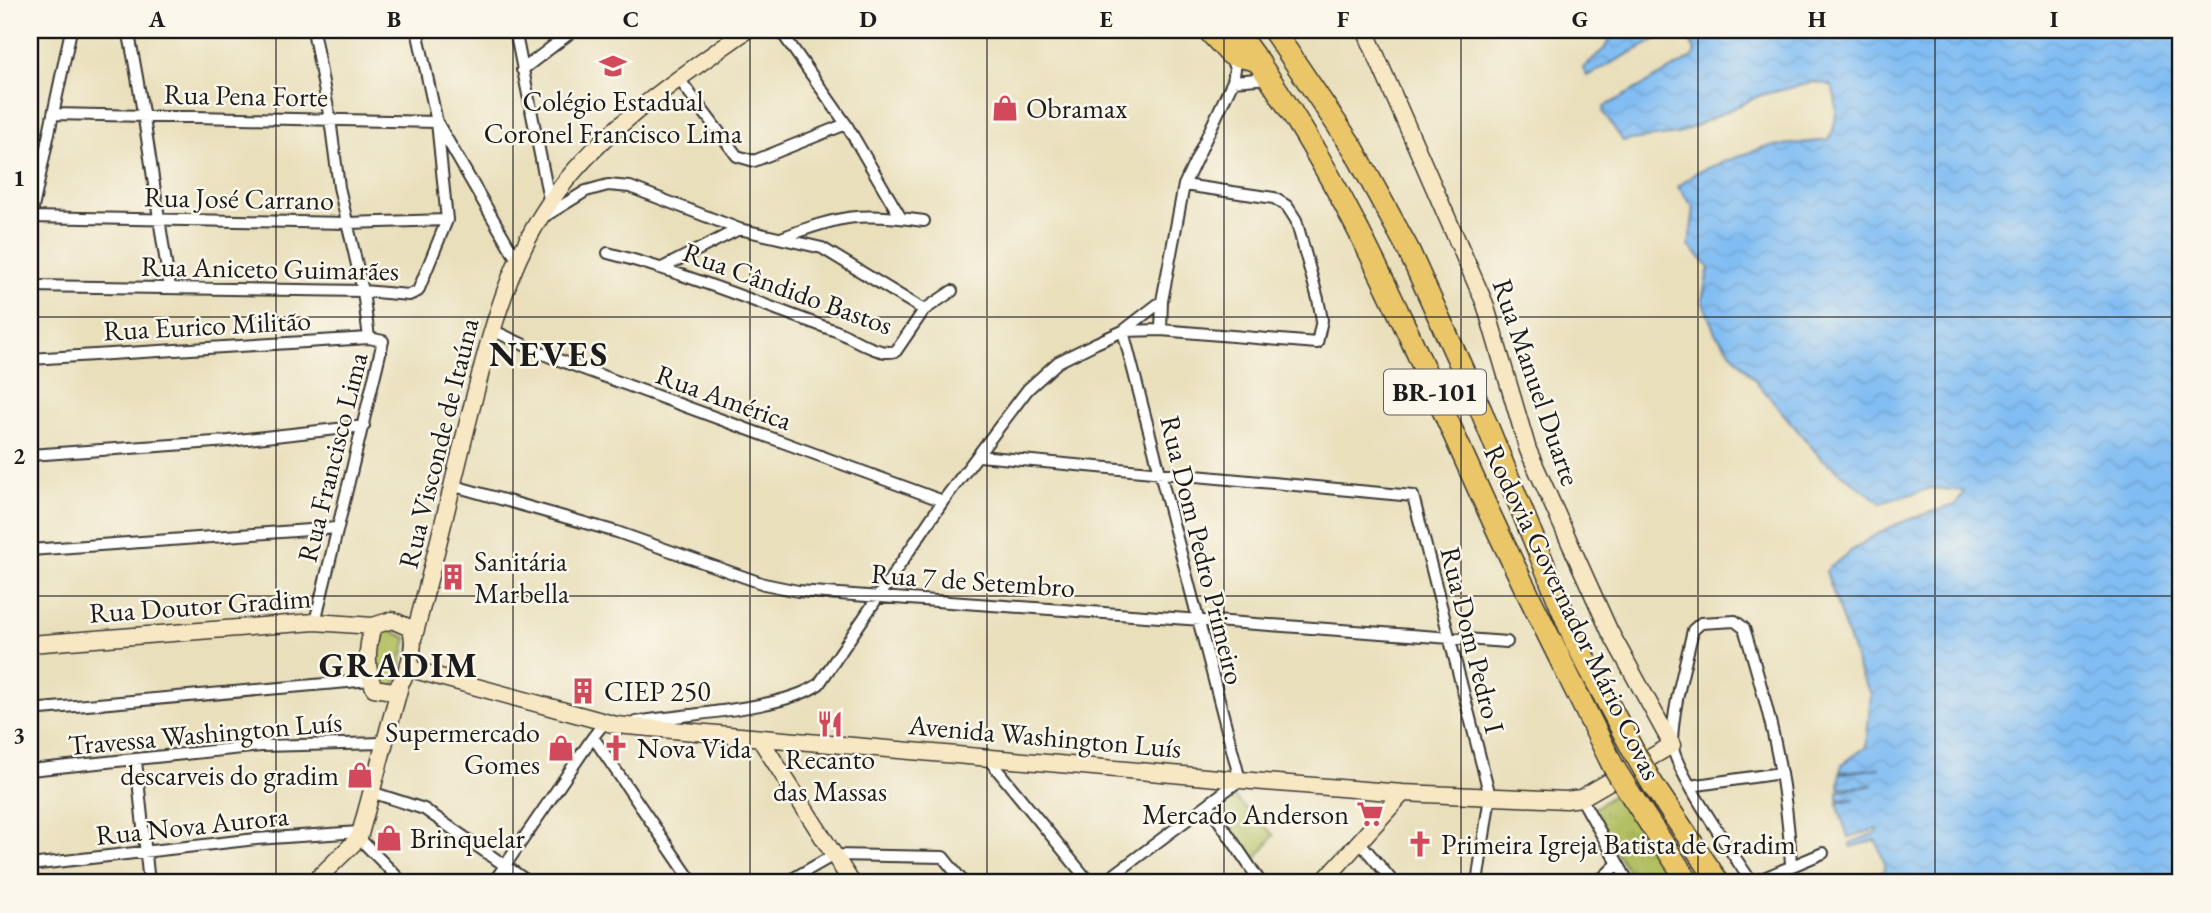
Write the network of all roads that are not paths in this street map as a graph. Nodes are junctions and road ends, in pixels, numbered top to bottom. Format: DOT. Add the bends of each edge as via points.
graph roads {
  1 [pos="71,30"];
  2 [pos="128,30"];
  3 [pos="313,30"];
  4 [pos="417,30"];
  5 [pos="515,30"];
  6 [pos="574,30"];
  7 [pos="747,30"];
  8 [pos="780,30"];
  9 [pos="1208,30"];
  10 [pos="1236,30"];
  11 [pos="1273,30"];
  12 [pos="1365,30"];
  13 [pos="1230,54"];
  14 [pos="1264,69"];
  15 [pos="522,70"];
  16 [pos="679,79"];
  17 [pos="1233,81"];
  18 [pos="54,114"];
  19 [pos="146,116"];
  20 [pos="330,119"];
  21 [pos="437,122"];
  22 [pos="846,124"];
  23 [pos="1184,185"];
  24 [pos="550,204"];
  25 [pos="901,218"];
  26 [pos="30,220"];
  27 [pos="158,220"];
  28 [pos="447,220"];
  29 [pos="536,221"];
  30 [pos="924,221"];
  31 [pos="347,223"];
  32 [pos="739,229"];
  33 [pos="781,237"];
  34 [pos="608,253"];
  35 [pos="517,260"];
  36 [pos="662,268"];
  37 [pos="30,286"];
  38 [pos="170,287"];
  39 [pos="363,290"];
  40 [pos="952,291"];
  41 [pos="1162,301"];
  42 [pos="924,310"];
  43 [pos="492,330"];
  44 [pos="1161,330"];
  45 [pos="1123,331"];
  46 [pos="369,338"];
  47 [pos="384,344"];
  48 [pos="30,359"];
  49 [pos="364,426"];
  50 [pos="30,455"];
  51 [pos="979,457"];
  52 [pos="1160,471"];
  53 [pos="451,485"];
  54 [pos="943,501"];
  55 [pos="337,528"];
  56 [pos="30,550"];
  57 [pos="425,595"];
  58 [pos="879,595"];
  59 [pos="392,620"];
  60 [pos="1198,620"];
  61 [pos="315,622"];
  62 [pos="373,626"];
  63 [pos="414,636"];
  64 [pos="1449,638"];
  65 [pos="1507,642"];
  66 [pos="30,644"];
  67 [pos="407,668"];
  68 [pos="372,684"];
  69 [pos="400,686"];
  70 [pos="393,709"];
  71 [pos="30,710"];
  72 [pos="610,724"];
  73 [pos="593,737"];
  74 [pos="760,739"];
  75 [pos="384,743"];
  76 [pos="1672,745"];
  77 [pos="986,755"];
  78 [pos="136,761"];
  79 [pos="30,769"];
  80 [pos="1781,773"];
  81 [pos="1240,780"];
  82 [pos="1690,786"];
  83 [pos="371,792"];
  84 [pos="1403,793"];
  85 [pos="1490,796"];
  86 [pos="1581,798"];
  87 [pos="1209,806"];
  88 [pos="359,835"];
  89 [pos="1358,840"];
  90 [pos="146,852"];
  91 [pos="1823,853"];
  92 [pos="834,855"];
  93 [pos="1617,864"];
  94 [pos="1791,864"];
  95 [pos="30,865"];
  96 [pos="506,865"];
  97 [pos="1120,879"];
  98 [pos="149,883"];
  99 [pos="313,883"];
  100 [pos="403,883"];
  101 [pos="493,883"];
  102 [pos="530,883"];
  103 [pos="693,883"];
  104 [pos="785,883"];
  105 [pos="852,883"];
  106 [pos="964,883"];
  107 [pos="1090,883"];
  108 [pos="1103,883"];
  109 [pos="1261,883"];
  110 [pos="1322,883"];
  111 [pos="1394,883"];
  112 [pos="1477,883"];
  113 [pos="1597,883"];
  114 [pos="1629,883"];
  115 [pos="1689,883"];
  116 [pos="1720,883"];
  117 [pos="1752,883"];
  1 -- 18 [label="street"];
  2 -- 19 [label="street"];
  3 -- 20 [label="street, Rua Francisco Lima"];
  4 -- 21 [label="street"];
  5 -- 15 [label="street"];
  6 -- 15 [label="street"];
  7 -- 16 [label="street, Rua Visconde de Itaúna"];
  8 -- 22 [label="street"];
  9 -- 13 [label="highway"];
  10 -- 14 [label="highway, Rodovia Governador Mário Covas / BR-101"];
  11 -- 116 [label="highway, Rodovia Governador Mário Covas / BR-101, bridge" via="1353,148 1408,249 1480,408 1576,643 1653,785"];
  12 -- 76 [label="street, Rua Manuel Duarte" via="1485,304 1528,450 1609,631"];
  13 -- 14 [label="highway"];
  13 -- 17 [label="street"];
  14 -- 17 [label="street"];
  14 -- 115 [label="highway, Rodovia Governador Mário Covas / BR-101, bridge" via="1368,246 1488,510 1614,766"];
  15 -- 24 [label="street"];
  16 -- 22 [label="street" via="737,156 747,161"];
  16 -- 24 [label="street, Rua Visconde de Itaúna" via="602,141"];
  17 -- 23 [label="street"];
  18 -- 19 [label="street, Rua Pena Forte"];
  18 -- 26 [label="street"];
  19 -- 20 [label="street, Rua Pena Forte"];
  19 -- 27 [label="street"];
  20 -- 21 [label="street, Rua Pena Forte"];
  20 -- 31 [label="street, Rua Francisco Lima"];
  21 -- 28 [label="street, Rua Aniceto Guimarães"];
  21 -- 35 [label="street"];
  22 -- 25 [label="street"];
  23 -- 41 [label="street"];
  23 -- 44 [label="street" via="1274,198 1287,206 1296,220 1322,320 1317,343"];
  24 -- 29 [label="street, Rua Visconde de Itaúna"];
  25 -- 30 [label="street"];
  25 -- 33 [label="street" via="856,214"];
  26 -- 27 [label="street, Rua José Carrano"];
  27 -- 31 [label="street, Rua José Carrano"];
  27 -- 38 [label="street"];
  28 -- 31 [label="street, Rua José Carrano"];
  28 -- 39 [label="street, Rua Aniceto Guimarães" via="418,291 409,295"];
  29 -- 32 [label="street, Rua Cândido Bastos" via="586,191 608,185 630,187"];
  29 -- 35 [label="street, Rua Visconde de Itaúna"];
  31 -- 39 [label="street, Rua Francisco Lima"];
  32 -- 33 [label="street, Rua Cândido Bastos"];
  32 -- 36 [label="street, Rua Cândido Bastos"];
  33 -- 42 [label="street, Rua Cândido Bastos" via="822,248"];
  34 -- 36 [label="street, Rua Cândido Bastos"];
  35 -- 43 [label="street, Rua Visconde de Itaúna"];
  36 -- 42 [label="street, Rua Cândido Bastos" via="885,352 895,351"];
  37 -- 38 [label="street, Rua Aniceto Guimarães"];
  38 -- 39 [label="street, Rua Aniceto Guimarães"];
  39 -- 46 [label="street, Rua Francisco Lima"];
  40 -- 42 [label="street"];
  41 -- 44 [label="street"];
  41 -- 45 [label="street"];
  43 -- 53 [label="street, Rua Visconde de Itaúna"];
  43 -- 54 [label="street, Rua América" via="548,356"];
  44 -- 45 [label="street"];
  45 -- 51 [label="street" via="1058,362 1028,389"];
  45 -- 52 [label="street, Rua Dom Pedro Primeiro"];
  46 -- 47 [label="street, Rua Eurico Militão"];
  46 -- 48 [label="street, Rua Eurico Militão"];
  47 -- 49 [label="street, Rua Francisco Lima"];
  49 -- 50 [label="street"];
  49 -- 55 [label="street, Rua Francisco Lima"];
  51 -- 52 [label="street"];
  51 -- 54 [label="street"];
  52 -- 60 [label="street, Rua Dom Pedro Primeiro"];
  52 -- 64 [label="street, Rua Dom Pedro I" via="1413,496"];
  53 -- 57 [label="street, Rua Visconde de Itaúna"];
  53 -- 58 [label="street, Rua 7 de Setembro" via="617,532 764,584 798,591"];
  54 -- 58 [label="street"];
  55 -- 56 [label="street"];
  55 -- 61 [label="street, Rua Francisco Lima"];
  57 -- 59 [label="street"];
  57 -- 63 [label="street, Rua Visconde de Itaúna"];
  58 -- 60 [label="street, Rua 7 de Setembro"];
  58 -- 72 [label="street" via="819,684 808,692 769,702"];
  59 -- 62 [label="street"];
  59 -- 63 [label="street" via="403,623"];
  60 -- 64 [label="street, Rua 7 de Setembro"];
  60 -- 81 [label="street, Rua Dom Pedro Primeiro"];
  61 -- 62 [label="street, Rua Doutor Gradim"];
  61 -- 66 [label="street, Rua Doutor Gradim"];
  62 -- 68 [label="street" via="368,657"];
  63 -- 67 [label="street, Rua Visconde de Itaúna"];
  64 -- 65 [label="street, Rua 7 de Setembro"];
  64 -- 85 [label="street, Rua Dom Pedro I"];
  67 -- 69 [label="street, Rua Visconde de Itaúna"];
  67 -- 72 [label="street, Avenida Washington Luís"];
  68 -- 69 [label="street" via="387,692"];
  68 -- 70 [label="street"];
  68 -- 71 [label="street"];
  69 -- 70 [label="street"];
  70 -- 75 [label="street"];
  72 -- 73 [label="street"];
  72 -- 74 [label="street, Avenida Washington Luís"];
  73 -- 96 [label="street"];
  73 -- 103 [label="street"];
  74 -- 77 [label="street, Avenida Washington Luís"];
  74 -- 92 [label="street"];
  75 -- 78 [label="street, Travessa Washington Luís" via="261,746"];
  75 -- 83 [label="street"];
  76 -- 80 [label="street" via="1693,630 1701,623 1735,621 1744,628"];
  76 -- 82 [label="street"];
  76 -- 86 [label="street, Avenida Washington Luís"];
  77 -- 81 [label="street, Avenida Washington Luís"];
  77 -- 107 [label="street"];
  78 -- 79 [label="street, Travessa Washington Luís"];
  78 -- 90 [label="street"];
  80 -- 82 [label="street"];
  80 -- 94 [label="street" via="1788,803"];
  81 -- 84 [label="street, Avenida Washington Luís"];
  81 -- 87 [label="street"];
  82 -- 117 [label="street"];
  83 -- 88 [label="street"];
  83 -- 96 [label="street" via="424,809"];
  84 -- 85 [label="street, Avenida Washington Luís"];
  84 -- 89 [label="street"];
  85 -- 86 [label="street, Avenida Washington Luís"];
  85 -- 112 [label="street"];
  86 -- 93 [label="street"];
  87 -- 97 [label="street"];
  87 -- 109 [label="street"];
  88 -- 90 [label="street, Rua Nova Aurora"];
  88 -- 99 [label="street"];
  88 -- 100 [label="street"];
  89 -- 110 [label="street"];
  89 -- 111 [label="street"];
  90 -- 95 [label="street, Rua Nova Aurora"];
  90 -- 98 [label="street"];
  91 -- 94 [label="street"];
  92 -- 104 [label="street"];
  92 -- 105 [label="street"];
  92 -- 106 [label="street" via="943,857"];
  93 -- 113 [label="street"];
  93 -- 114 [label="street"];
  94 -- 117 [label="street"];
  96 -- 101 [label="street"];
  96 -- 102 [label="street"];
  97 -- 108 [label="street"];
}
